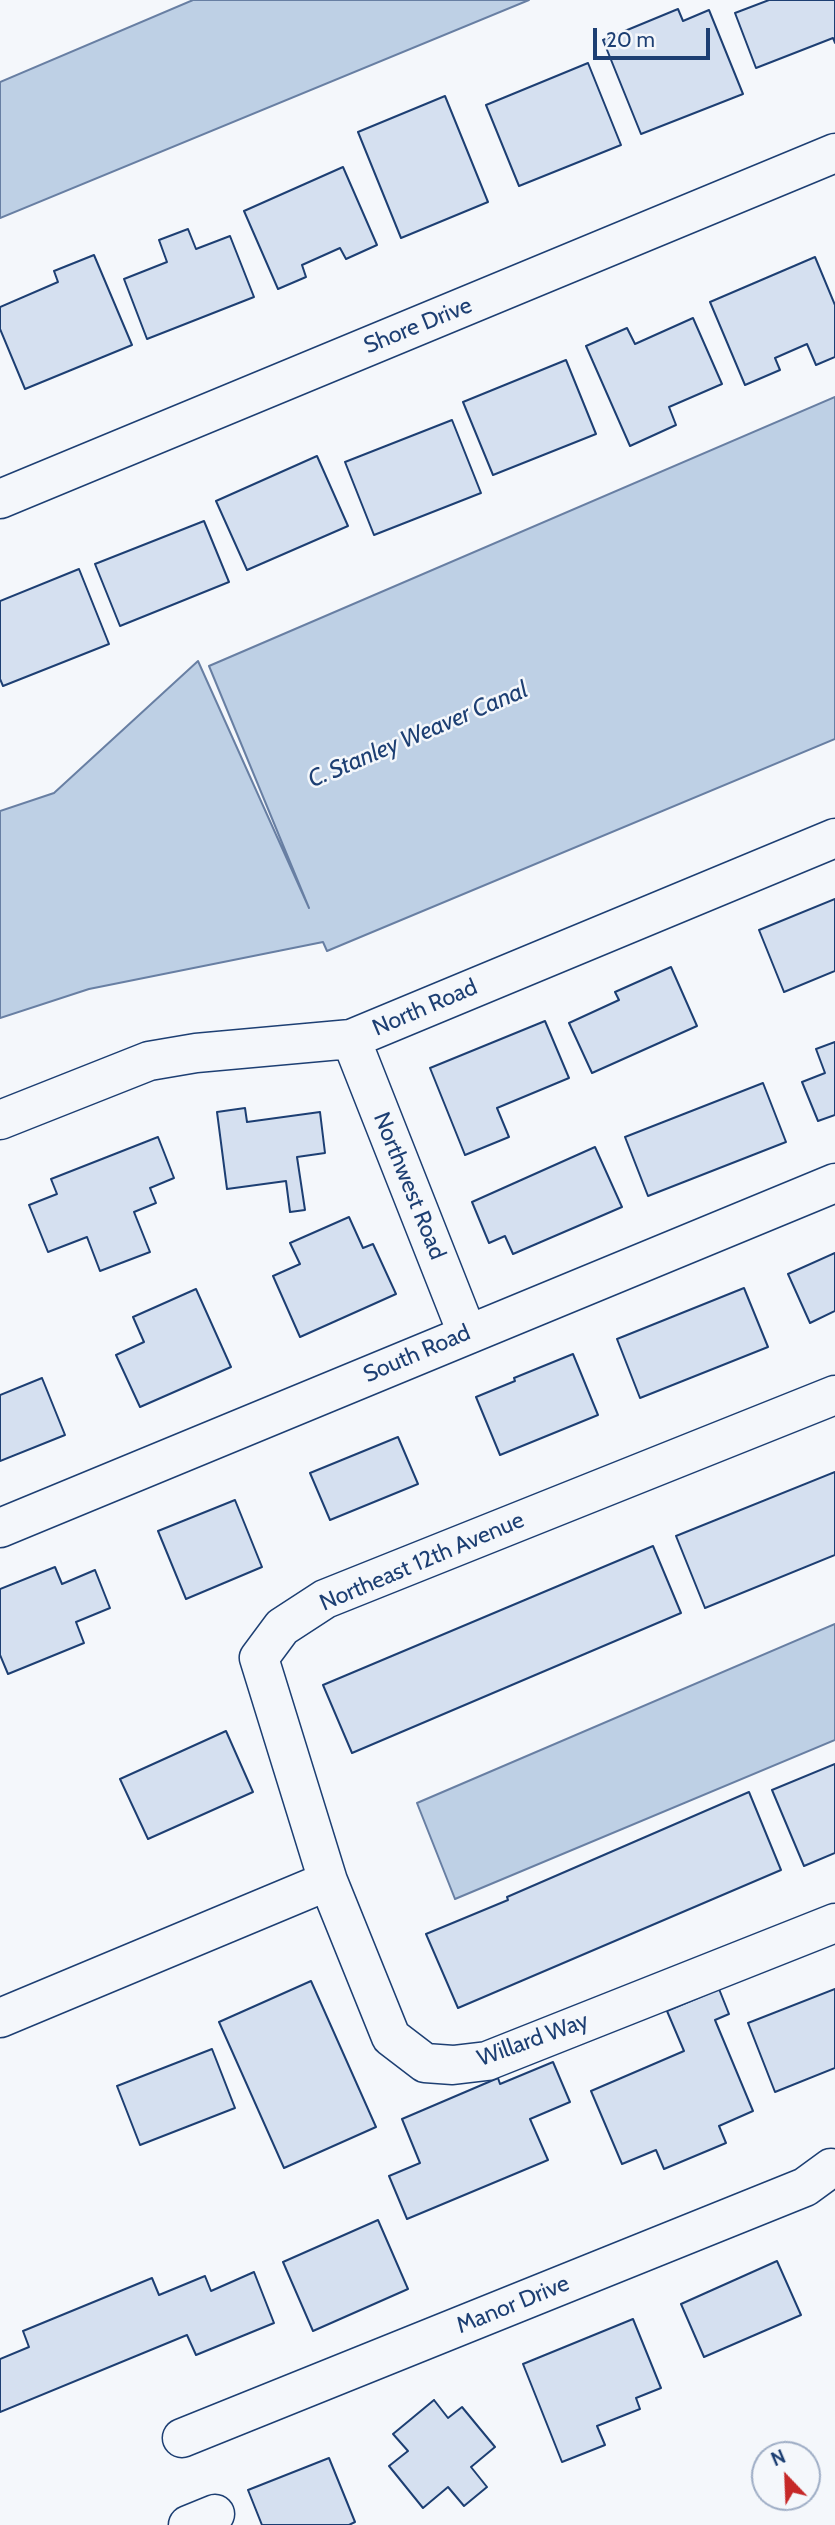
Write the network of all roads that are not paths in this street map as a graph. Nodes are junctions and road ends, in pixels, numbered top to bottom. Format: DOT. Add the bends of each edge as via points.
graph roads {
  1 [pos="835,153"];
  2 [pos="0,499"];
  3 [pos="835,838"];
  4 [pos="351,1039"];
  5 [pos="0,1120"];
  6 [pos="835,1183"];
  7 [pos="467,1334"];
  8 [pos="835,1395"];
  9 [pos="0,1528"];
  10 [pos="328,1881"];
  11 [pos="835,1923"];
  12 [pos="0,2018"];
  13 [pos="834,2168"];
  14 [pos="182,2438"];
  1 -- 2 [label="street, Shore Drive"];
  3 -- 4 [label="street, North Road"];
  4 -- 5 [label="street, North Road" via="149,1060"];
  4 -- 7 [label="street, Northwest Road"];
  6 -- 7 [label="street, South Road"];
  7 -- 9 [label="street, South Road"];
  8 -- 10 [label="street, Northeast 12th Avenue" via="325,1599 282,1627 259,1658"];
  10 -- 11 [label="street, Willard Way" via="391,2037 425,2063 487,2061"];
  10 -- 12 [label="street"];
  13 -- 14 [label="street, Manor Drive" via="805,2187"];
}
